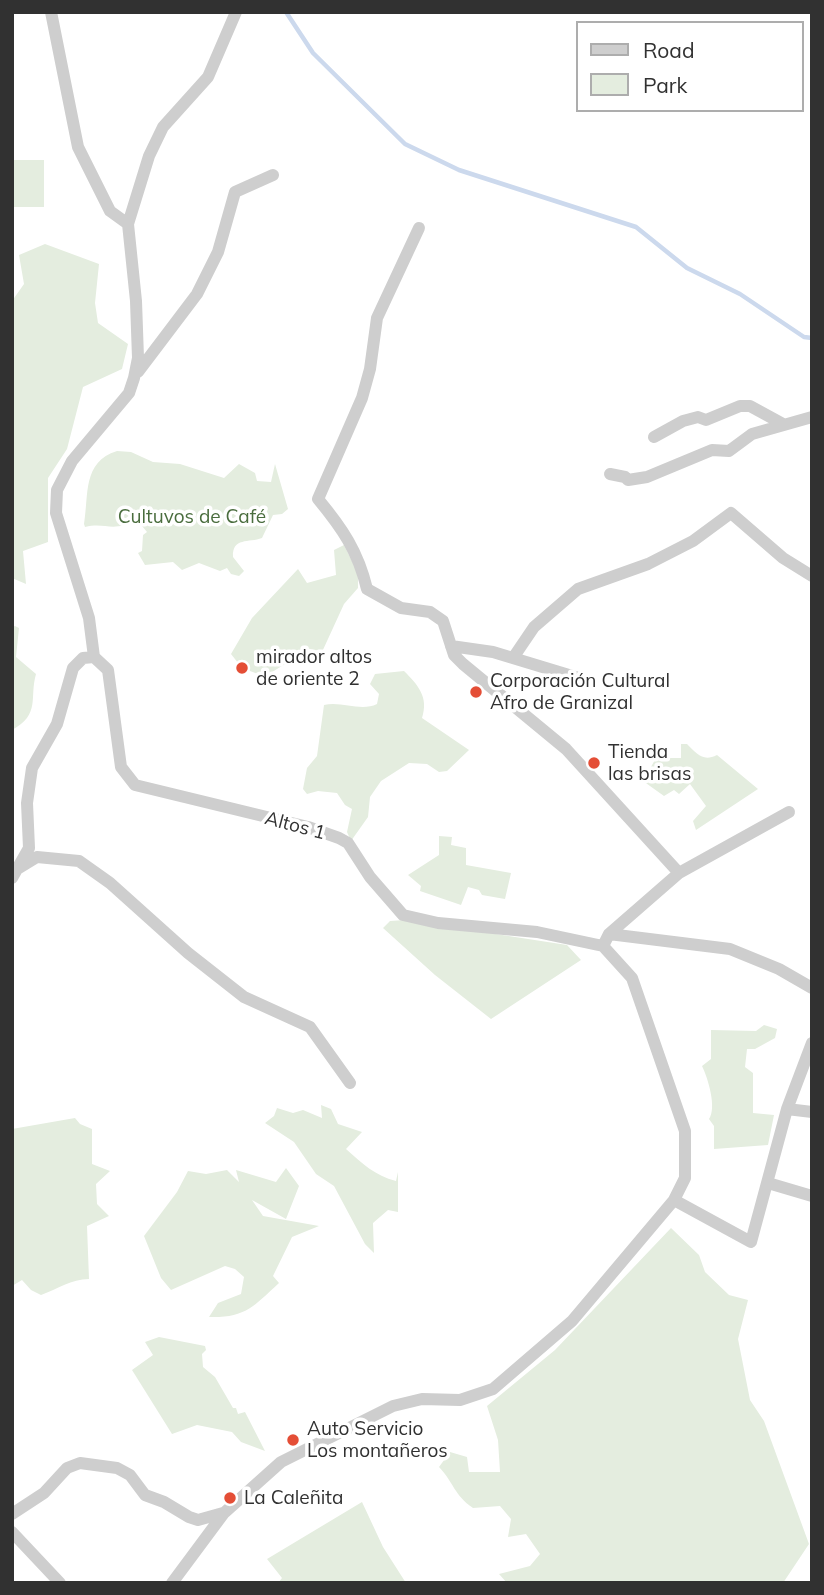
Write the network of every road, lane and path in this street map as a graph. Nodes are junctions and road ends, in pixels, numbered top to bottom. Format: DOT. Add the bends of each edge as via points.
graph roads {
  1 [pos="51,12"];
  2 [pos="236,12"];
  3 [pos="273,175"];
  4 [pos="128,224"];
  5 [pos="419,228"];
  6 [pos="134,377"];
  7 [pos="812,418"];
  8 [pos="783,425"];
  9 [pos="654,437"];
  10 [pos="610,474"];
  11 [pos="812,576"];
  12 [pos="451,646"];
  13 [pos="94,657"];
  14 [pos="513,658"];
  15 [pos="592,682"];
  16 [pos="789,812"];
  17 [pos="16,873"];
  18 [pos="678,873"];
  19 [pos="606,940"];
  20 [pos="812,988"];
  21 [pos="812,1043"];
  22 [pos="350,1083"];
  23 [pos="788,1109"];
  24 [pos="812,1112"];
  25 [pos="768,1183"];
  26 [pos="812,1196"];
  27 [pos="674,1200"];
  28 [pos="224,1513"];
  29 [pos="12,1514"];
  30 [pos="12,1532"];
  31 [pos="60,1583"];
  32 [pos="172,1583"];
  1 -- 4 [label="street" via="78,147 110,211"];
  2 -- 4 [label="street" via="208,77 163,127"];
  3 -- 6 [label="street" via="235,192 218,251 197,294"];
  4 -- 6 [label="street" via="136,301"];
  5 -- 12 [label="street" via="377,318 362,398 318,499 360,561 367,589 401,608 430,612 443,621"];
  6 -- 13 [label="street" via="129,393 72,461 57,490 56,513 89,618"];
  7 -- 8 [label="street"];
  8 -- 9 [label="street" via="750,406 740,406 706,419 683,421"];
  8 -- 10 [label="street" via="752,434 736,448 696,455 647,477 628,480"];
  11 -- 14 [label="street" via="731,513 693,541 648,564 578,589 534,627"];
  12 -- 14 [label="street"];
  12 -- 18 [label="street" via="477,677 565,750"];
  13 -- 17 [label="street" via="73,668 57,724 32,768 27,803 29,848"];
  13 -- 19 [label="street, Altos 1" via="108,670 121,767 135,785 338,838 348,844 403,915 438,923"];
  14 -- 15 [label="street"];
  16 -- 18 [label="street"];
  17 -- 22 [label="street" via="37,858 79,861 244,997 310,1027"];
  18 -- 19 [label="street"];
  19 -- 20 [label="street, Altos 1" via="730,949"];
  19 -- 27 [label="street" via="632,978 685,1131 685,1178"];
  21 -- 23 [label="street"];
  23 -- 24 [label="street"];
  23 -- 25 [label="street"];
  25 -- 26 [label="street"];
  25 -- 27 [label="street" via="751,1242"];
  27 -- 28 [label="street" via="572,1321 494,1389 460,1400 422,1399 369,1417 281,1462"];
  28 -- 29 [label="street" via="198,1520 189,1517 145,1495 130,1475 117,1468 80,1463 67,1468 44,1493"];
  28 -- 32 [label="street"];
  30 -- 31 [label="street"];
}
